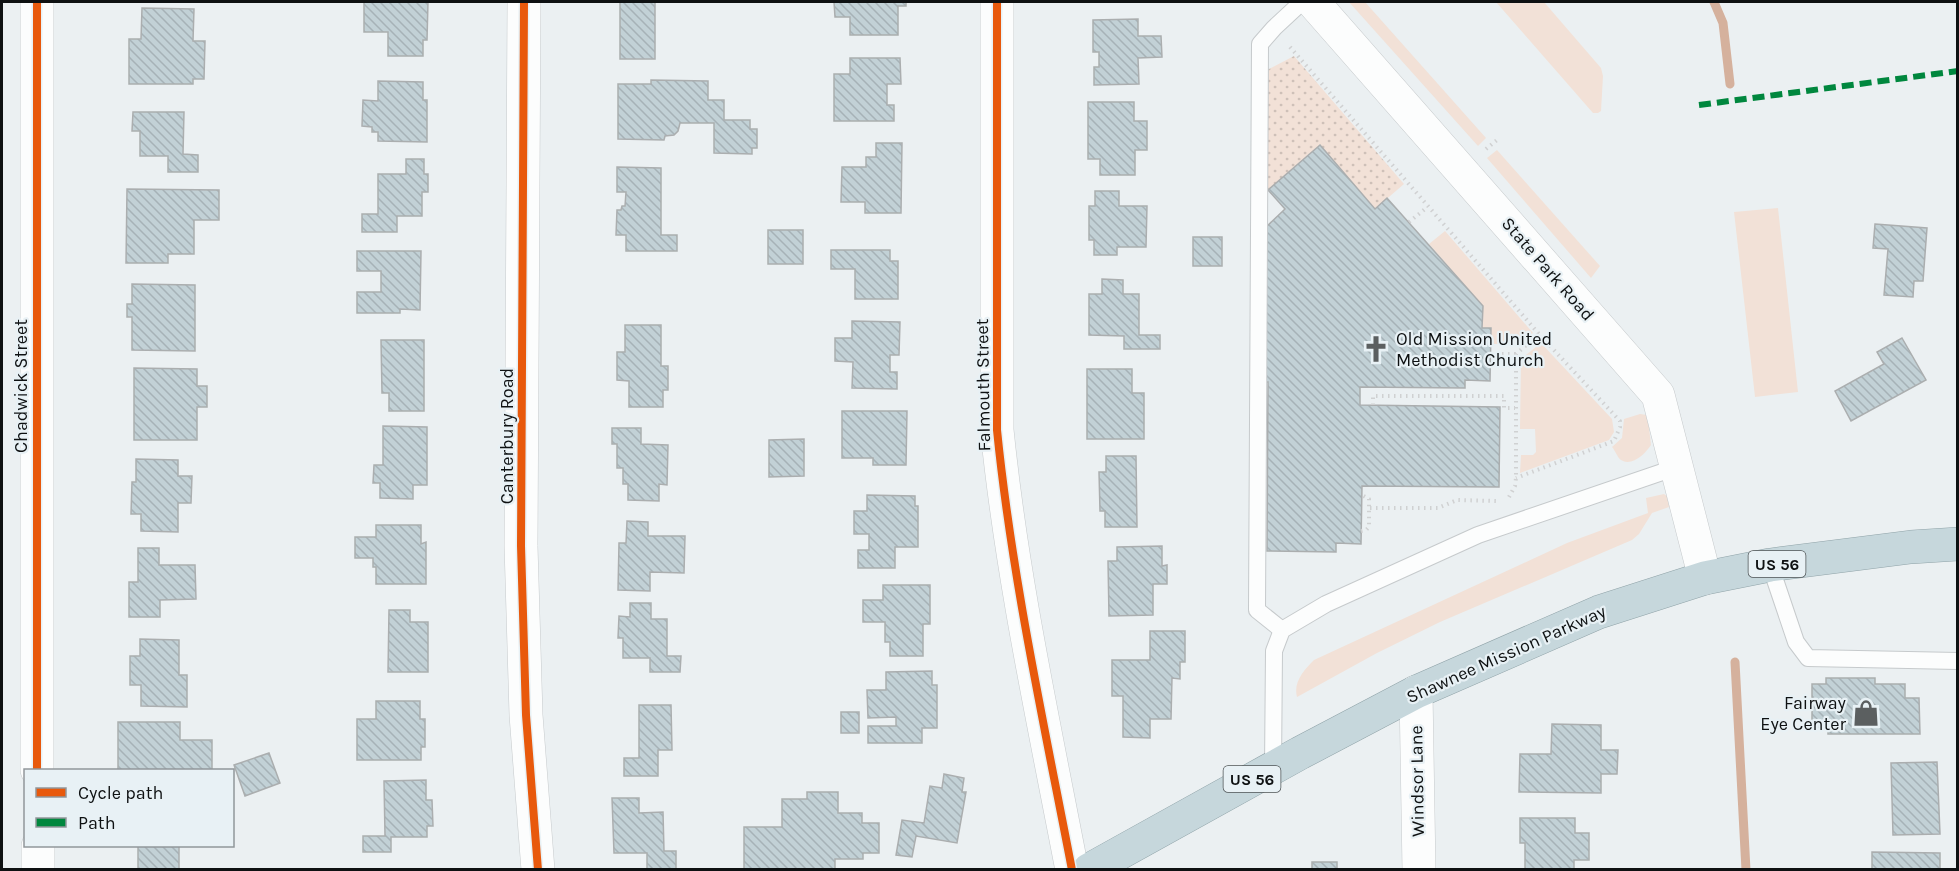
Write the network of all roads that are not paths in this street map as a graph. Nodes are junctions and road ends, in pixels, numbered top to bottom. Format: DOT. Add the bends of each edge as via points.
graph roads {
  1 [pos="37,2"];
  2 [pos="524,2"];
  3 [pos="997,2"];
  4 [pos="1302,2"];
  5 [pos="1313,2"];
  6 [pos="1677,467"];
  7 [pos="1958,544"];
  8 [pos="1770,565"];
  9 [pos="1706,578"];
  10 [pos="1282,630"];
  11 [pos="1958,662"];
  12 [pos="1416,692"];
  13 [pos="1273,768"];
  14 [pos="37,769"];
  15 [pos="38,847"];
  16 [pos="38,870"];
  17 [pos="538,870"];
  18 [pos="1072,870"];
  19 [pos="1089,870"];
  20 [pos="1419,870"];
  1 -- 14 [label="street, Chadwick Street"];
  2 -- 17 [label="street, Canterbury Road" via="521,546 526,715"];
  3 -- 18 [label="street, Falmouth Street" via="997,430 1027,636"];
  4 -- 10 [label="lane" via="1260,44 1257,610"];
  5 -- 6 [label="street, State Park Road" via="1658,396"];
  6 -- 9 [label="street, State Park Road"];
  6 -- 10 [label="lane" via="1478,535 1326,604"];
  7 -- 8 [label="highway, Shawnee Mission Parkway / US 56"];
  8 -- 9 [label="highway, Shawnee Mission Parkway / US 56"];
  8 -- 11 [label="lane" via="1796,642 1808,658"];
  9 -- 12 [label="highway, Shawnee Mission Parkway / US 56" via="1599,612"];
  10 -- 13 [label="lane" via="1274,651"];
  12 -- 13 [label="highway, Shawnee Mission Parkway / US 56"];
  12 -- 20 [label="street, Windsor Lane"];
  13 -- 19 [label="highway, Shawnee Mission Parkway / US 56"];
  15 -- 16 [label="street"];
}
